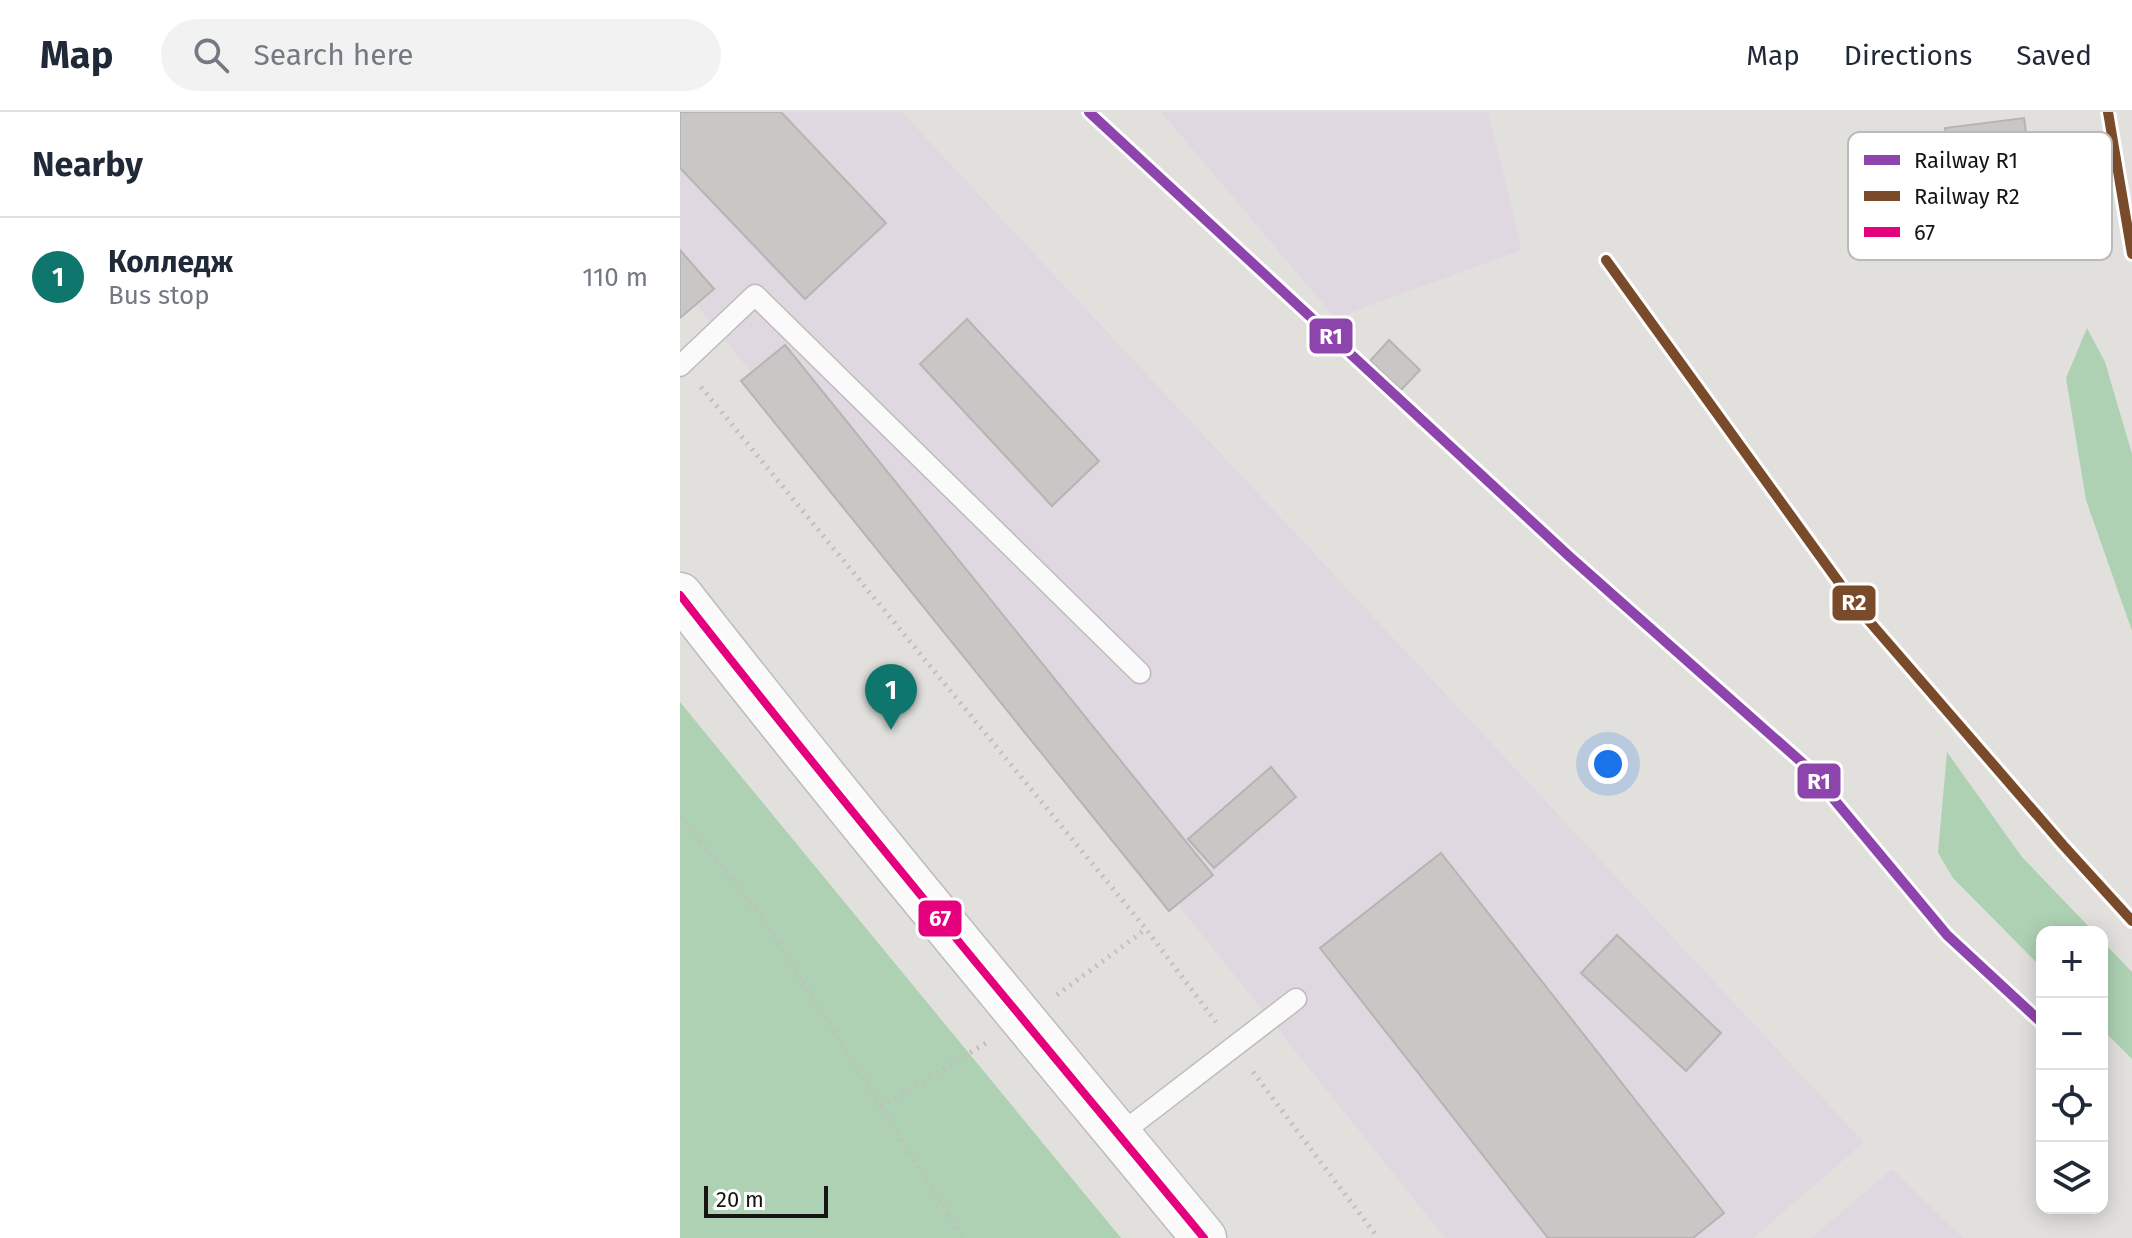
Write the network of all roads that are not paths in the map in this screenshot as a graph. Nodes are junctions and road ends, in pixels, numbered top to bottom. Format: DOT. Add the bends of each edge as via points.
graph roads {
  1 [pos="681,365"];
  2 [pos="680,595"];
  3 [pos="1140,673"];
  4 [pos="1296,999"];
  5 [pos="1119,1135"];
  6 [pos="1204,1238"];
  1 -- 3 [label="lane" via="755,295"];
  2 -- 5 [label="main road"];
  4 -- 5 [label="lane"];
  5 -- 6 [label="main road"];
}
